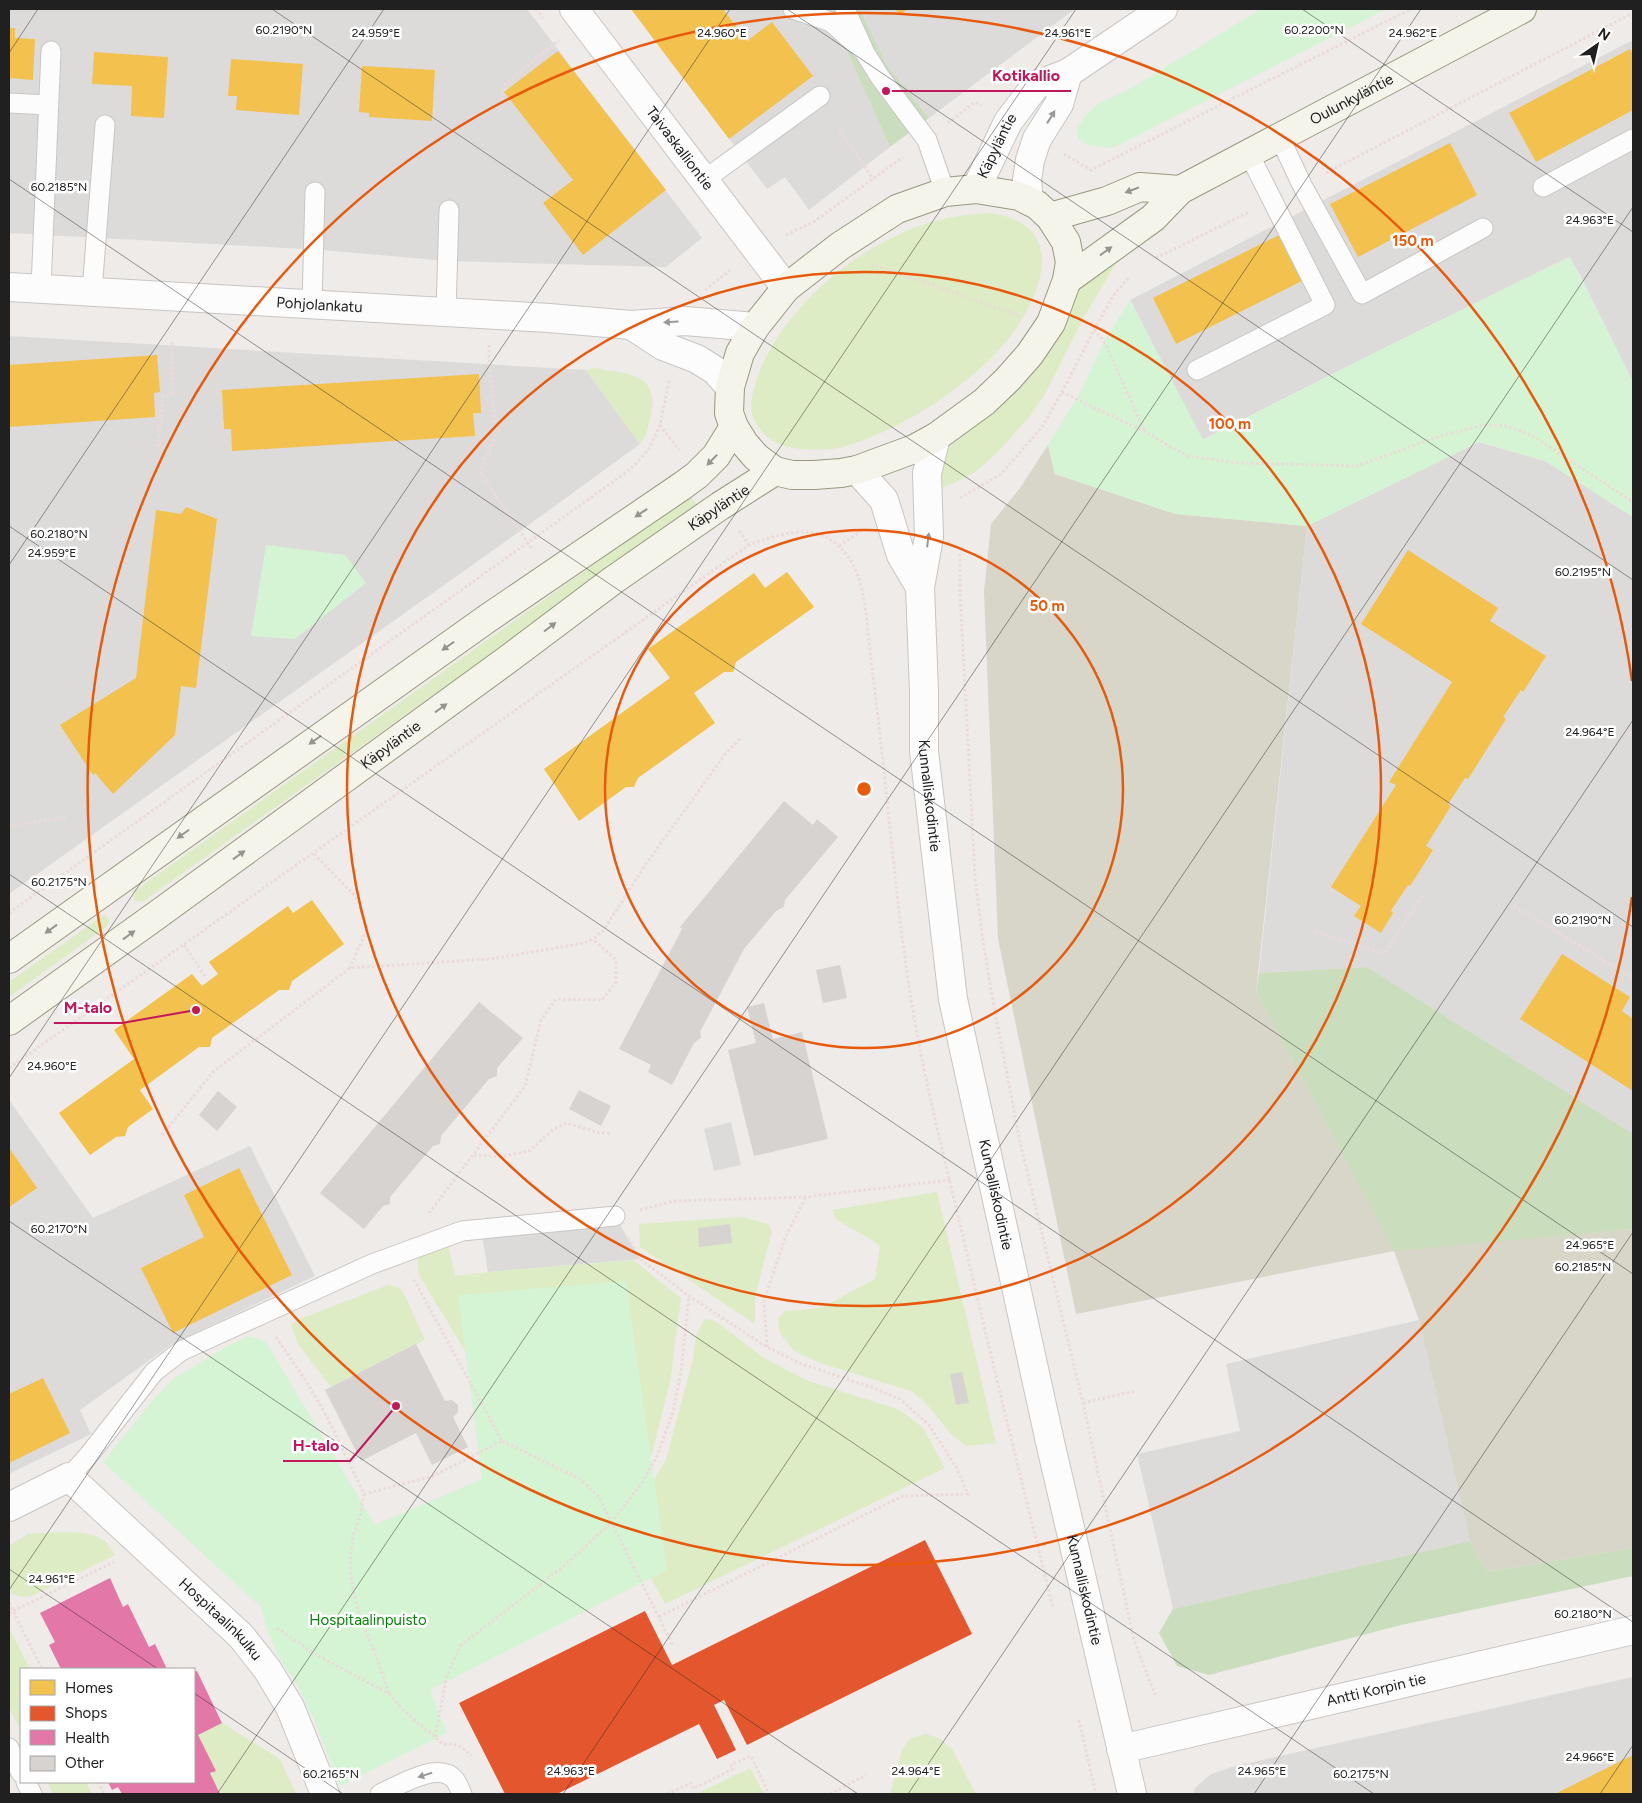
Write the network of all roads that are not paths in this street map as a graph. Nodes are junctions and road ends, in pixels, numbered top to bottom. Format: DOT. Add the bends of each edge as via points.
graph roads {
  1 [pos="574,9"];
  2 [pos="793,9"];
  3 [pos="846,9"];
  4 [pos="1163,9"];
  5 [pos="1522,9"];
  6 [pos="50,51"];
  7 [pos="865,53"];
  8 [pos="1068,73"];
  9 [pos="820,96"];
  10 [pos="9,103"];
  11 [pos="48,105"];
  12 [pos="105,125"];
  13 [pos="1280,138"];
  14 [pos="1633,139"];
  15 [pos="1249,154"];
  16 [pos="704,180"];
  17 [pos="1543,187"];
  18 [pos="976,189"];
  19 [pos="1180,190"];
  20 [pos="316,192"];
  21 [pos="945,192"];
  22 [pos="1040,209"];
  23 [pos="449,210"];
  24 [pos="1483,228"];
  25 [pos="1067,280"];
  26 [pos="9,287"];
  27 [pos="40,288"];
  28 [pos="786,288"];
  29 [pos="92,291"];
  30 [pos="312,304"];
  31 [pos="446,312"];
  32 [pos="631,325"];
  33 [pos="754,327"];
  34 [pos="1197,370"];
  35 [pos="730,387"];
  36 [pos="734,427"];
  37 [pos="936,437"];
  38 [pos="857,470"];
  39 [pos="775,471"];
  40 [pos="920,588"];
  41 [pos="9,959"];
  42 [pos="9,1021"];
  43 [pos="615,1216"];
  44 [pos="69,1477"];
  45 [pos="9,1507"];
  46 [pos="1633,1630"];
  47 [pos="9,1748"];
  48 [pos="1121,1750"];
  49 [pos="20,1771"];
  50 [pos="325,1794"];
  51 [pos="380,1794"];
  52 [pos="462,1794"];
  53 [pos="1132,1794"];
  1 -- 16 [label="street, Taivaskalliontie"];
  2 -- 7 [label="lane" via="831,22"];
  3 -- 7 [label="lane"];
  4 -- 8 [label="street, Käpyläntie"];
  5 -- 13 [label="main road, Oulunkyläntie"];
  6 -- 11 [label="lane"];
  7 -- 21 [label="lane" via="927,140"];
  8 -- 18 [label="street, Käpyläntie" via="1036,86 1023,100 999,138"];
  22 -- 8 [label="street, Käpyläntie, one-way" via="1027,180 1030,160 1037,139 1059,104"];
  9 -- 16 [label="lane"];
  10 -- 11 [label="lane"];
  11 -- 27 [label="lane"];
  12 -- 29 [label="lane"];
  13 -- 15 [label="main road, Oulunkyläntie"];
  13 -- 24 [label="lane" via="1362,294"];
  14 -- 17 [label="lane"];
  15 -- 19 [label="main road, Oulunkyläntie"];
  15 -- 34 [label="lane" via="1325,305"];
  16 -- 28 [label="street, Taivaskalliontie"];
  18 -- 21 [label="main road"];
  18 -- 22 [label="main road" via="1019,196"];
  19 -- 22 [label="main road, one-way" via="1140,187 1108,201"];
  25 -- 19 [label="main road, Oulunkyläntie, one-way" via="1153,218"];
  20 -- 30 [label="lane"];
  21 -- 28 [label="main road" via="897,210 840,246"];
  22 -- 25 [label="main road" via="1066,242 1070,262"];
  23 -- 31 [label="lane"];
  25 -- 37 [label="main road" via="1051,323 1030,354 984,402"];
  26 -- 27 [label="street, Pohjolankatu"];
  27 -- 29 [label="street, Pohjolankatu"];
  28 -- 33 [label="main road"];
  29 -- 30 [label="street, Pohjolankatu"];
  30 -- 31 [label="street, Pohjolankatu"];
  31 -- 32 [label="street, Pohjolankatu"];
  33 -- 32 [label="street, Pohjolankatu, one-way" via="685,321"];
  32 -- 35 [label="street, Pohjolankatu" via="663,346 697,359 716,371"];
  33 -- 35 [label="main road" via="740,353"];
  35 -- 36 [label="main road" via="730,413"];
  36 -- 39 [label="main road" via="756,457"];
  36 -- 41 [label="main road, one-way" via="716,456 697,475 549,575"];
  37 -- 38 [label="main road" via="914,449"];
  40 -- 37 [label="street, Kunnalliskodintie, one-way" via="929,537 927,473"];
  38 -- 39 [label="main road" via="814,475"];
  38 -- 40 [label="street, Kunnalliskodintie" via="884,500 901,555"];
  42 -- 39 [label="main road, Käpyläntie, one-way" via="612,581"];
  40 -- 48 [label="street, Kunnalliskodintie" via="924,751 952,1000"];
  43 -- 44 [label="lane" via="462,1231 400,1252 181,1351 154,1372"];
  44 -- 45 [label="street"];
  44 -- 50 [label="street, Hospitaalinkulku" via="241,1636 267,1669 290,1707"];
  46 -- 48 [label="street, Antti Korpin tie"];
  47 -- 49 [label="lane"];
  48 -- 53 [label="street, Kunnalliskodintie"];
  52 -- 51 [label="lane, one-way" via="455,1780 444,1773 429,1772"];
}
